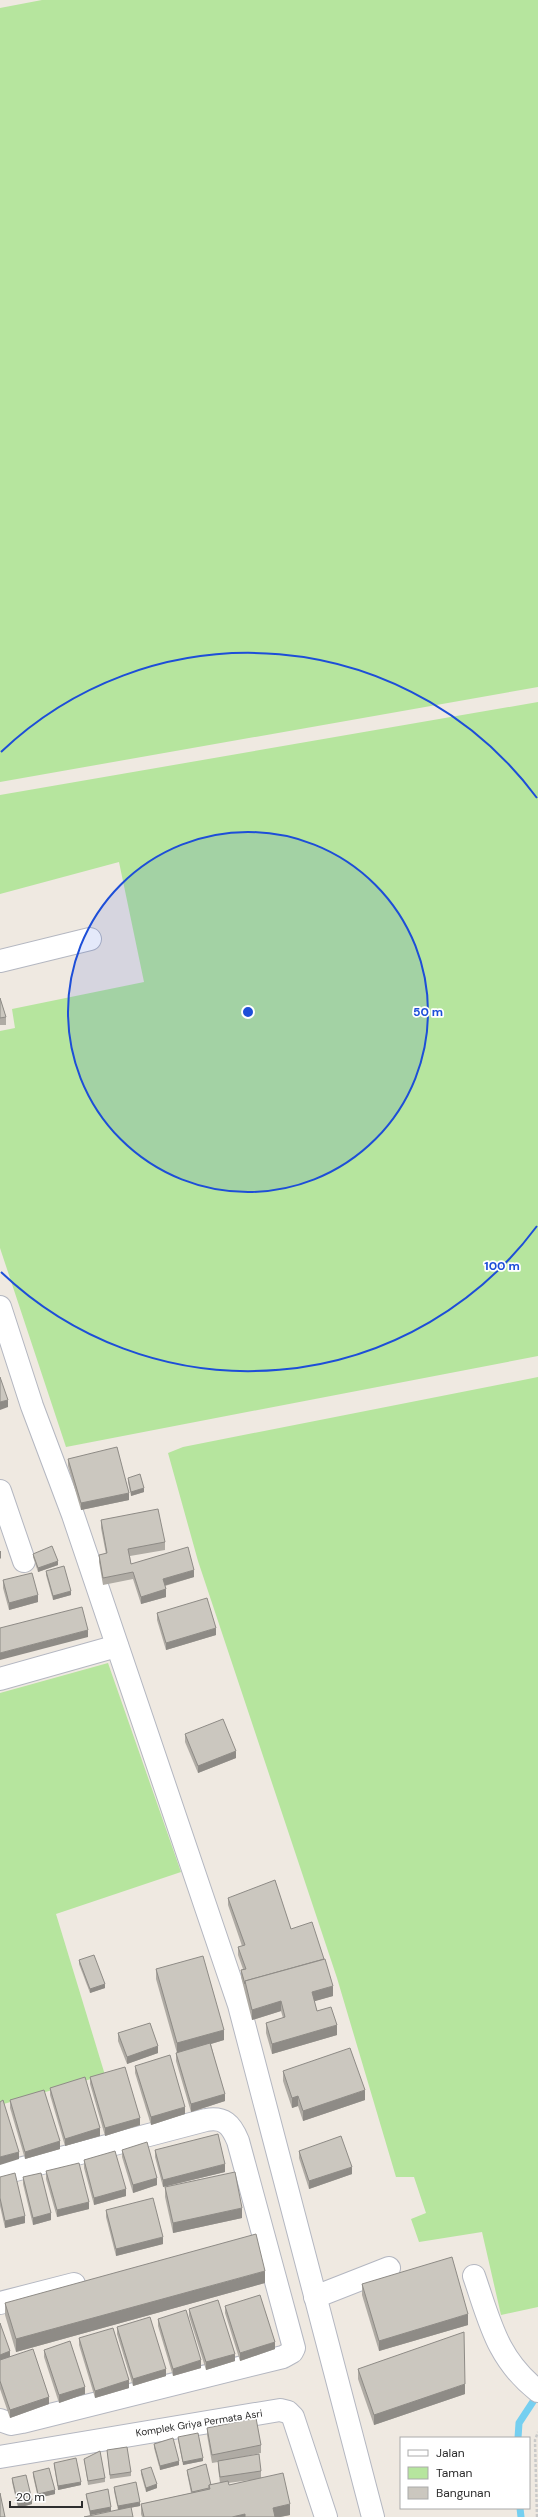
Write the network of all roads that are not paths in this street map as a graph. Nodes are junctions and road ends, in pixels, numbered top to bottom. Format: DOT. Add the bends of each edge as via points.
graph roads {
  1 [pos="90,939"];
  2 [pos="0,961"];
  3 [pos="0,1308"];
  4 [pos="0,1491"];
  5 [pos="24,1561"];
  6 [pos="117,1646"];
  7 [pos="0,1679"];
  8 [pos="0,2174"];
  9 [pos="297,2226"];
  10 [pos="265,2235"];
  11 [pos="242,2241"];
  12 [pos="389,2268"];
  13 [pos="474,2276"];
  14 [pos="91,2280"];
  15 [pos="315,2297"];
  16 [pos="0,2303"];
  17 [pos="535,2388"];
  18 [pos="0,2420"];
  19 [pos="0,2457"];
  20 [pos="326,2517"];
  21 [pos="373,2517"];
  1 -- 2 [label="street"];
  3 -- 6 [label="street"];
  4 -- 5 [label="street"];
  6 -- 7 [label="street"];
  6 -- 9 [label="street" via="239,2005"];
  8 -- 10 [label="street" via="206,2120 223,2120 231,2126 238,2141"];
  9 -- 10 [label="street"];
  9 -- 15 [label="street"];
  10 -- 11 [label="street"];
  10 -- 18 [label="street" via="294,2341 294,2348 289,2355 22,2422 11,2424"];
  12 -- 15 [label="street"];
  13 -- 17 [label="street" via="496,2338 508,2362"];
  14 -- 16 [label="street"];
  15 -- 21 [label="street"];
  19 -- 20 [label="street, Komplek Griya Permata Asri" via="280,2410 288,2412 293,2417"];
}
